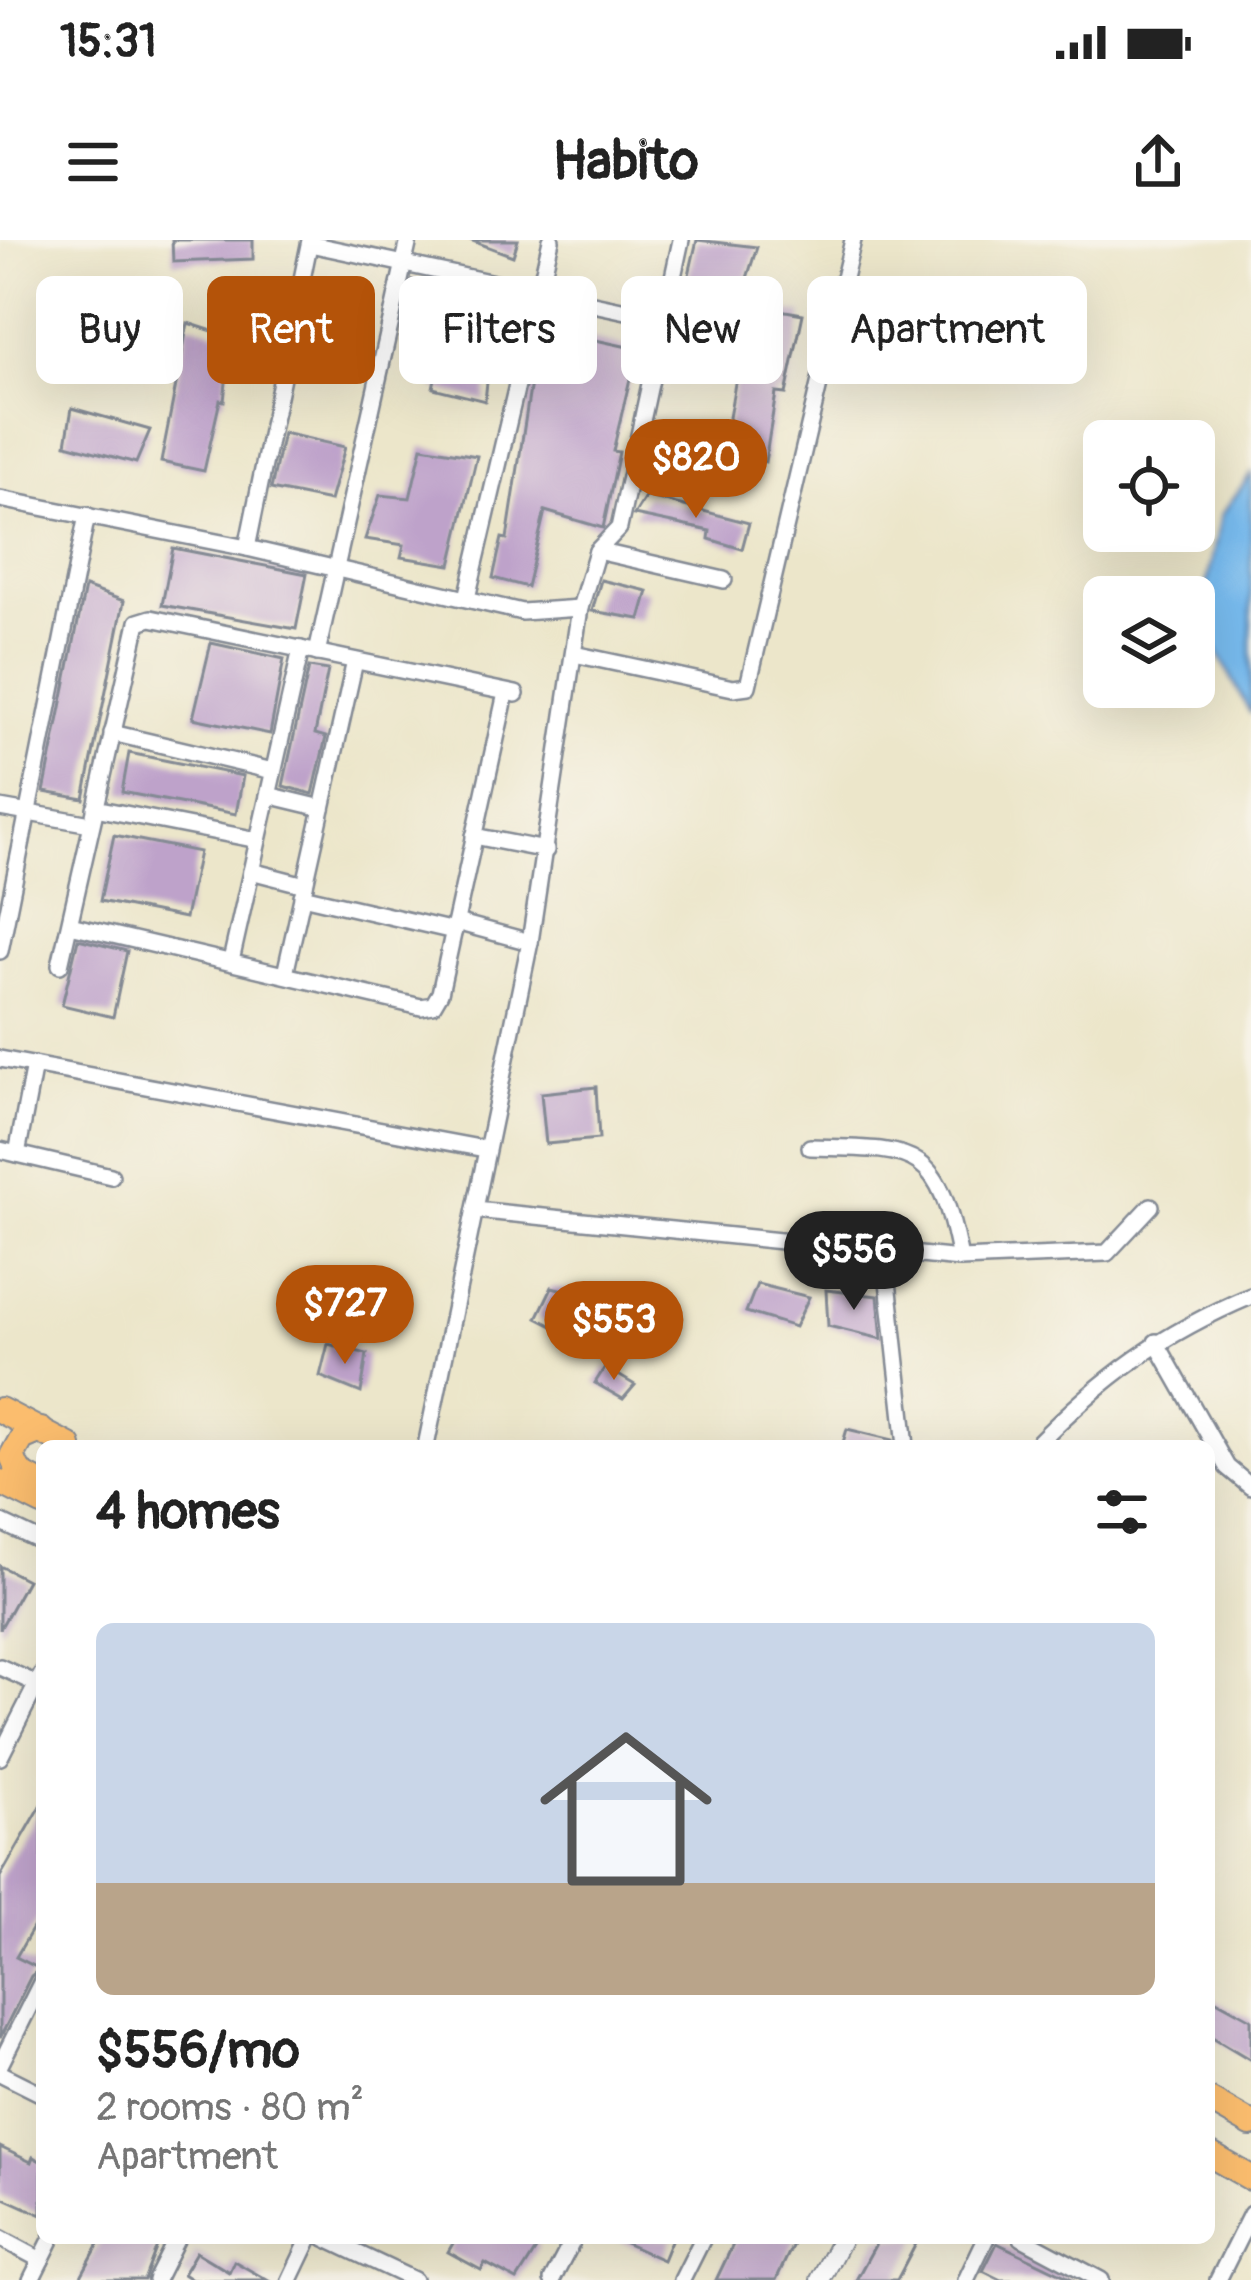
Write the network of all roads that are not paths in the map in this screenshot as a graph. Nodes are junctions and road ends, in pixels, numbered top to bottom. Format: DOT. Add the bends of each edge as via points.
graph roads {
  1 [pos="409,240"];
  2 [pos="551,240"];
  3 [pos="681,240"];
  4 [pos="853,240"];
  5 [pos="310,242"];
  6 [pos="404,263"];
  7 [pos="470,276"];
  8 [pos="544,276"];
  9 [pos="673,276"];
  10 [pos="518,384"];
  11 [pos="650,384"];
  12 [pos="0,499"];
  13 [pos="88,515"];
  14 [pos="247,548"];
  15 [pos="597,551"];
  16 [pos="336,568"];
  17 [pos="724,580"];
  18 [pos="467,598"];
  19 [pos="580,608"];
  20 [pos="309,651"];
  21 [pos="574,654"];
  22 [pos="356,661"];
  23 [pos="112,733"];
  24 [pos="273,772"];
  25 [pos="268,795"];
  26 [pos="0,808"];
  27 [pos="322,808"];
  28 [pos="28,810"];
  29 [pos="93,816"];
  30 [pos="474,836"];
  31 [pos="258,840"];
  32 [pos="546,850"];
  33 [pos="251,872"];
  34 [pos="304,891"];
  35 [pos="70,925"];
  36 [pos="455,926"];
  37 [pos="530,942"];
  38 [pos="0,951"];
  39 [pos="231,962"];
  40 [pos="60,965"];
  41 [pos="285,974"];
  42 [pos="0,1059"];
  43 [pos="34,1065"];
  44 [pos="810,1147"];
  45 [pos="485,1149"];
  46 [pos="8,1152"];
  47 [pos="111,1176"];
  48 [pos="1151,1206"];
  49 [pos="475,1210"];
  50 [pos="885,1254"];
  51 [pos="960,1259"];
  52 [pos="1251,1296"];
  53 [pos="1156,1342"];
  54 [pos="0,1410"];
  55 [pos="41,1430"];
  56 [pos="58,1440"];
  57 [pos="427,1440"];
  58 [pos="906,1440"];
  59 [pos="1041,1440"];
  60 [pos="1212,1440"];
  61 [pos="1215,1446"];
  62 [pos="0,1482"];
  63 [pos="36,1482"];
  64 [pos="1251,1487"];
  65 [pos="36,1500"];
  66 [pos="0,1522"];
  67 [pos="36,1539"];
  68 [pos="0,1667"];
  69 [pos="36,1678"];
  70 [pos="36,1685"];
  71 [pos="0,1757"];
  72 [pos="36,1994"];
  73 [pos="0,2069"];
  74 [pos="36,2090"];
  75 [pos="1215,2103"];
  76 [pos="1251,2124"];
  77 [pos="1215,2157"];
  78 [pos="1251,2178"];
  79 [pos="1251,2214"];
  80 [pos="0,2238"];
  81 [pos="49,2244"];
  82 [pos="174,2244"];
  83 [pos="307,2244"];
  84 [pos="339,2244"];
  85 [pos="566,2244"];
  86 [pos="700,2244"];
  87 [pos="839,2244"];
  88 [pos="983,2244"];
  89 [pos="1033,2244"];
  90 [pos="41,2260"];
  91 [pos="32,2280"];
  92 [pos="156,2280"];
  93 [pos="290,2280"];
  94 [pos="414,2280"];
  95 [pos="552,2280"];
  96 [pos="682,2280"];
  97 [pos="820,2280"];
  98 [pos="966,2280"];
  99 [pos="1101,2280"];
  100 [pos="1218,2280"];
  1 -- 6 [label="street"];
  2 -- 8 [label="street"];
  3 -- 9 [label="street"];
  4 -- 21 [label="street" via="748,686"];
  5 -- 6 [label="street"];
  5 -- 14 [label="street"];
  6 -- 7 [label="street"];
  6 -- 16 [label="street"];
  10 -- 18 [label="street"];
  11 -- 15 [label="street" via="619,528"];
  12 -- 13 [label="street"];
  13 -- 14 [label="street"];
  13 -- 28 [label="street"];
  14 -- 16 [label="street"];
  15 -- 17 [label="street"];
  15 -- 19 [label="street"];
  16 -- 18 [label="street"];
  16 -- 20 [label="street"];
  18 -- 19 [label="street" via="522,612"];
  19 -- 21 [label="street"];
  20 -- 22 [label="street"];
  20 -- 23 [label="street" via="144,618 135,626"];
  20 -- 24 [label="street"];
  21 -- 32 [label="street"];
  22 -- 27 [label="street"];
  22 -- 30 [label="street" via="511,693"];
  23 -- 24 [label="street"];
  23 -- 29 [label="street"];
  24 -- 25 [label="street"];
  25 -- 27 [label="street"];
  25 -- 31 [label="street"];
  26 -- 28 [label="street"];
  27 -- 34 [label="street"];
  28 -- 29 [label="street"];
  28 -- 38 [label="street"];
  29 -- 31 [label="street"];
  29 -- 35 [label="street"];
  30 -- 32 [label="street"];
  30 -- 36 [label="street"];
  31 -- 33 [label="street"];
  32 -- 37 [label="street"];
  33 -- 34 [label="street"];
  33 -- 39 [label="street"];
  34 -- 36 [label="street"];
  34 -- 41 [label="street"];
  35 -- 39 [label="street"];
  35 -- 40 [label="street"];
  36 -- 37 [label="street"];
  36 -- 41 [label="street" via="440,993 429,1007"];
  37 -- 45 [label="street"];
  39 -- 41 [label="street"];
  42 -- 43 [label="street"];
  43 -- 45 [label="street"];
  43 -- 46 [label="street"];
  44 -- 51 [label="street" via="910,1156 947,1198"];
  45 -- 49 [label="street"];
  46 -- 47 [label="street"];
  48 -- 51 [label="street" via="1107,1253"];
  49 -- 50 [label="street"];
  49 -- 57 [label="street"];
  50 -- 51 [label="street"];
  50 -- 58 [label="street"];
  52 -- 53 [label="street"];
  53 -- 59 [label="street" via="1116,1368"];
  53 -- 60 [label="street"];
  54 -- 55 [label="main road"];
  55 -- 56 [label="main road"];
  55 -- 63 [label="main road" via="22,1438 12,1456"];
  61 -- 64 [label="street"];
  62 -- 65 [label="main road"];
  66 -- 67 [label="street"];
  68 -- 69 [label="street"];
  70 -- 71 [label="street"];
  72 -- 73 [label="street"];
  73 -- 74 [label="street"];
  75 -- 76 [label="main road"];
  77 -- 78 [label="main road"];
  79 -- 100 [label="street"];
  80 -- 90 [label="street"];
  81 -- 90 [label="street"];
  82 -- 92 [label="street"];
  83 -- 93 [label="street"];
  84 -- 94 [label="street"];
  85 -- 95 [label="street"];
  86 -- 96 [label="street"];
  87 -- 97 [label="street"];
  88 -- 98 [label="street"];
  89 -- 99 [label="street"];
  90 -- 91 [label="street"];
}
